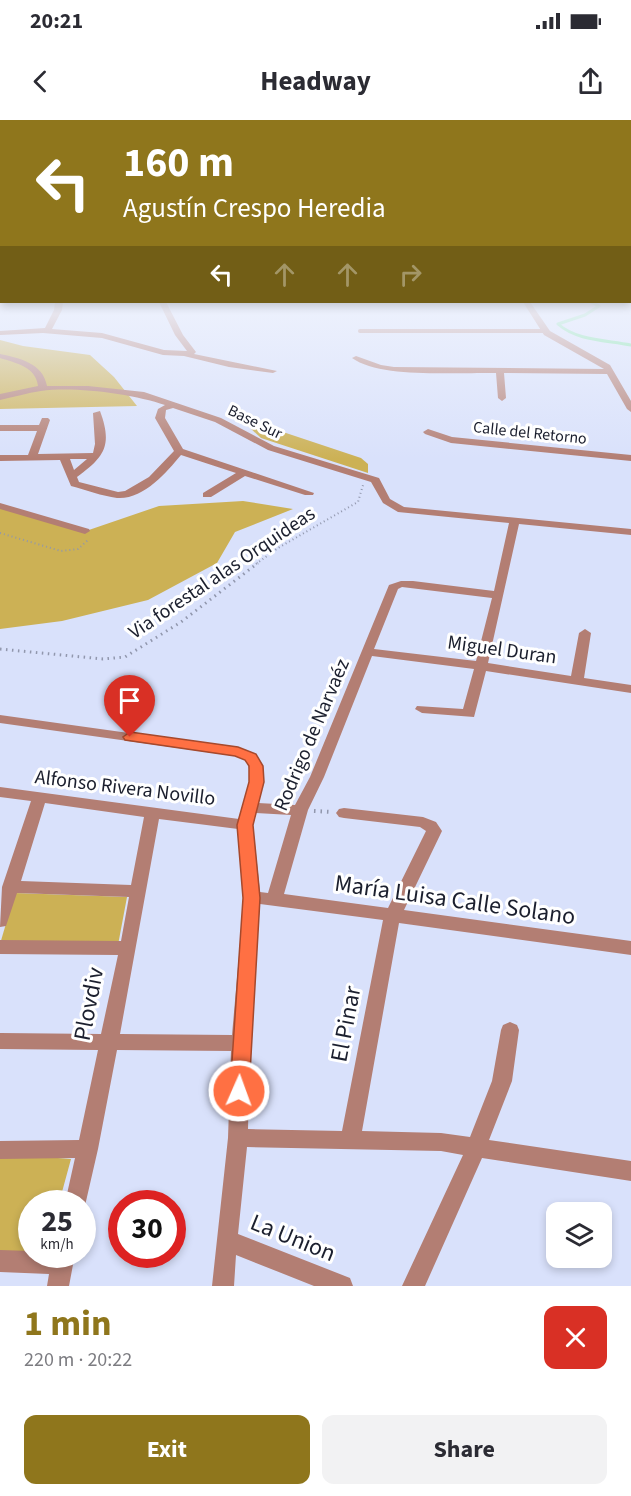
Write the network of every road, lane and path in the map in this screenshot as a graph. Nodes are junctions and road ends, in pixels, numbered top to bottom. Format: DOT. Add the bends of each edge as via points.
graph roads {
  1 [pos="158,350"];
  2 [pos="191,350"];
  3 [pos="577,350"];
  4 [pos="185,354"];
  5 [pos="0,356"];
  6 [pos="356,358"];
  7 [pos="500,370"];
  8 [pos="273,371"];
  9 [pos="611,372"];
  10 [pos="43,388"];
  11 [pos="0,397"];
  12 [pos="502,398"];
  13 [pos="172,405"];
  14 [pos="631,409"];
  15 [pos="97,413"];
  16 [pos="0,428"];
  17 [pos="428,432"];
  18 [pos="180,451"];
  19 [pos="97,456"];
  20 [pos="32,457"];
  21 [pos="64,457"];
  22 [pos="0,458"];
  23 [pos="631,458"];
  24 [pos="244,472"];
  25 [pos="362,474"];
  26 [pos="73,475"];
  27 [pos="309,493"];
  28 [pos="207,495"];
  29 [pos="0,506"];
  30 [pos="515,520"];
  31 [pos="85,531"];
  32 [pos="631,532"];
  33 [pos="0,533"];
  34 [pos="499,595"];
  35 [pos="585,633"];
  36 [pos="0,649"];
  37 [pos="367,652"];
  38 [pos="481,666"];
  39 [pos="577,681"];
  40 [pos="631,689"];
  41 [pos="422,709"];
  42 [pos="0,718"];
  43 [pos="0,792"];
  44 [pos="39,799"];
  45 [pos="250,808"];
  46 [pos="300,810"];
  47 [pos="344,813"];
  48 [pos="152,814"];
  49 [pos="245,825"];
  50 [pos="10,887"];
  51 [pos="136,891"];
  52 [pos="252,898"];
  53 [pos="274,899"];
  54 [pos="393,917"];
  55 [pos="0,921"];
  56 [pos="0,947"];
  57 [pos="128,948"];
  58 [pos="631,948"];
  59 [pos="510,1030"];
  60 [pos="0,1041"];
  61 [pos="109,1041"];
  62 [pos="241,1043"];
  63 [pos="238,1138"];
  64 [pos="350,1140"];
  65 [pos="477,1146"];
  66 [pos="88,1149"];
  67 [pos="0,1150"];
  68 [pos="631,1171"];
  69 [pos="79,1190"];
  70 [pos="225,1240"];
  71 [pos="18,1260"];
  72 [pos="0,1261"];
  73 [pos="61,1268"];
  74 [pos="58,1286"];
  75 [pos="223,1286"];
  76 [pos="342,1286"];
  77 [pos="413,1286"];
  1 -- 4 [label="street"];
  2 -- 4 [label="street"];
  3 -- 9 [label="street" via="604,364"];
  4 -- 8 [label="street"];
  5 -- 10 [label="street" via="34,368"];
  6 -- 7 [label="street" via="394,369"];
  7 -- 9 [label="street"];
  7 -- 12 [label="street"];
  9 -- 14 [label="street"];
  10 -- 11 [label="street, Base Sur"];
  10 -- 13 [label="street, Base Sur" via="141,394"];
  13 -- 18 [label="street" via="162,409 160,418"];
  13 -- 25 [label="street, Base Sur" via="235,428 271,448"];
  15 -- 19 [label="street" via="101,450"];
  16 -- 20 [label="street" via="44,424"];
  17 -- 23 [label="street, Calle del Retorno" via="451,440"];
  18 -- 24 [label="street"];
  18 -- 26 [label="street" via="156,476 125,495 77,485"];
  19 -- 21 [label="street"];
  19 -- 26 [label="street"];
  20 -- 21 [label="street"];
  20 -- 22 [label="street"];
  21 -- 26 [label="street"];
  24 -- 27 [label="street"];
  24 -- 28 [label="street"];
  25 -- 30 [label="street, Base Sur" via="375,480 388,505 402,510"];
  25 -- 36 [label="path, Via forestal alas Orquideas" via="362,493 357,502 278,548 182,622 125,657 103,659"];
  29 -- 31 [label="street"];
  30 -- 32 [label="street, Base Sur"];
  30 -- 34 [label="street"];
  31 -- 33 [label="path" via="89,539 72,552"];
  34 -- 37 [label="street, Rodrigo de Narvaéz" via="413,584 393,587"];
  34 -- 38 [label="street"];
  35 -- 39 [label="street"];
  37 -- 38 [label="street, Miguel Duran"];
  37 -- 46 [label="street, Rodrigo de Narvaéz"];
  38 -- 39 [label="street, Miguel Duran"];
  38 -- 41 [label="street" via="469,714"];
  39 -- 40 [label="street, Miguel Duran"];
  42 -- 45 [label="street" via="238,752 251,757 256,766"];
  43 -- 44 [label="street, Alfonso Rivera Novillo"];
  44 -- 48 [label="street, Alfonso Rivera Novillo"];
  44 -- 50 [label="street"];
  45 -- 46 [label="street"];
  45 -- 49 [label="street"];
  46 -- 47 [label="path"];
  46 -- 53 [label="street, Rodrigo de Narvaéz"];
  47 -- 54 [label="street, El Pinar" via="423,822 434,831"];
  48 -- 49 [label="street, Alfonso Rivera Novillo"];
  48 -- 51 [label="street, Plovdiv"];
  49 -- 52 [label="street"];
  50 -- 51 [label="street"];
  50 -- 55 [label="street"];
  51 -- 57 [label="street, Plovdiv"];
  52 -- 53 [label="street, María Luisa Calle Solano"];
  52 -- 62 [label="street"];
  53 -- 54 [label="street, María Luisa Calle Solano"];
  54 -- 58 [label="street, María Luisa Calle Solano"];
  54 -- 64 [label="street, El Pinar"];
  56 -- 57 [label="street"];
  57 -- 61 [label="street, Plovdiv"];
  59 -- 65 [label="street" via="502,1081"];
  60 -- 61 [label="street"];
  61 -- 62 [label="street"];
  61 -- 66 [label="street, Plovdiv"];
  62 -- 63 [label="street"];
  63 -- 64 [label="street"];
  63 -- 70 [label="street"];
  64 -- 65 [label="street"];
  65 -- 68 [label="street"];
  65 -- 77 [label="street"];
  66 -- 67 [label="street"];
  66 -- 69 [label="street, Plovdiv"];
  70 -- 75 [label="street"];
  70 -- 76 [label="street, La Union"];
  71 -- 72 [label="street"];
  73 -- 74 [label="street"];
}
